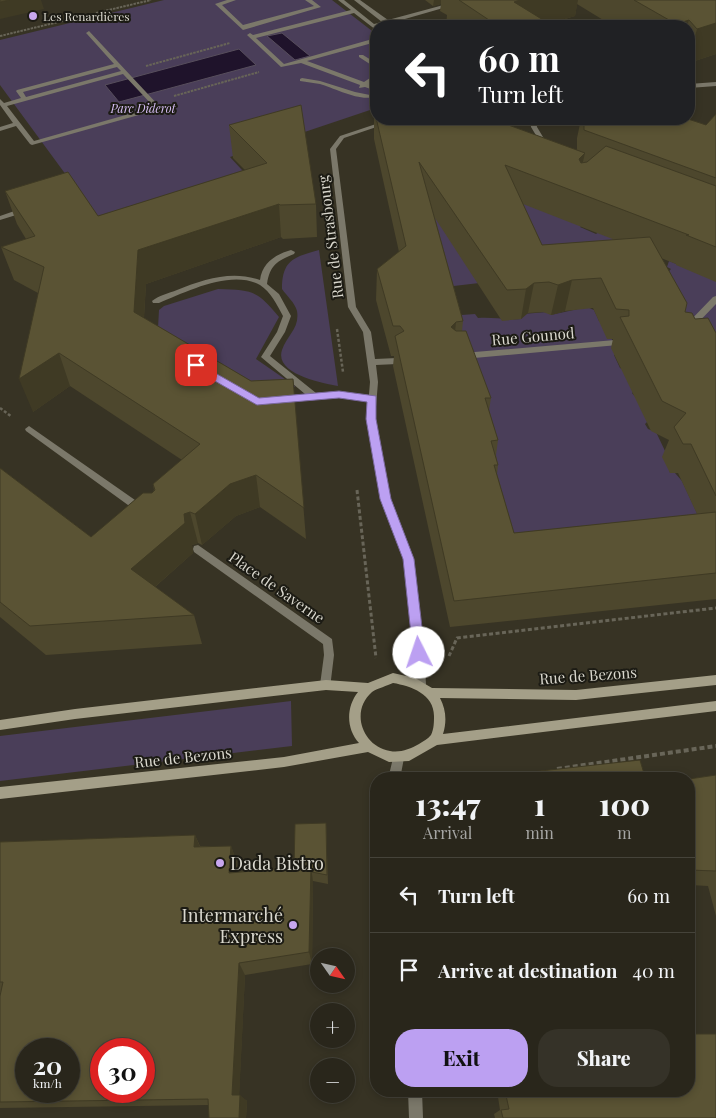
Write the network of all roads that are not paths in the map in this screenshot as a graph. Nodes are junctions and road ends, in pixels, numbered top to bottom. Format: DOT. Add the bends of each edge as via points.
graph roads {
  1 [pos="233,0"];
  2 [pos="308,0"];
  3 [pos="341,0"];
  4 [pos="357,0"];
  5 [pos="468,0"];
  6 [pos="355,12"];
  7 [pos="384,20"];
  8 [pos="403,20"];
  9 [pos="370,23"];
  10 [pos="89,33"];
  11 [pos="370,42"];
  12 [pos="361,56"];
  13 [pos="301,61"];
  14 [pos="370,62"];
  15 [pos="118,65"];
  16 [pos="124,72"];
  17 [pos="302,80"];
  18 [pos="370,80"];
  19 [pos="365,84"];
  20 [pos="716,84"];
  21 [pos="370,86"];
  22 [pos="695,86"];
  23 [pos="352,94"];
  24 [pos="370,96"];
  25 [pos="25,99"];
  26 [pos="1,103"];
  27 [pos="9,114"];
  28 [pos="0,116"];
  29 [pos="17,124"];
  30 [pos="379,125"];
  31 [pos="535,125"];
  32 [pos="0,128"];
  33 [pos="536,148"];
  34 [pos="37,206"];
  35 [pos="0,218"];
  36 [pos="290,252"];
  37 [pos="264,283"];
  38 [pos="716,299"];
  39 [pos="156,302"];
  40 [pos="684,332"];
  41 [pos="615,343"];
  42 [pos="454,357"];
  43 [pos="397,360"];
  44 [pos="371,362"];
  45 [pos="314,396"];
  46 [pos="372,399"];
  47 [pos="276,400"];
  48 [pos="29,429"];
  49 [pos="149,514"];
  50 [pos="198,549"];
  51 [pos="716,680"];
  52 [pos="420,684"];
  53 [pos="326,685"];
  54 [pos="367,688"];
  55 [pos="431,693"];
  56 [pos="716,706"];
  57 [pos="0,725"];
  58 [pos="434,740"];
  59 [pos="368,747"];
  60 [pos="398,758"];
  61 [pos="395,772"];
  62 [pos="1,796"];
  63 [pos="415,1097"];
  64 [pos="416,1118"];
  1 -- 2 [label="street" via="218,4 242,28 318,8"];
  3 -- 6 [label="street"];
  4 -- 7 [label="street"];
  5 -- 8 [label="street"];
  6 -- 9 [label="street"];
  6 -- 13 [label="street" via="251,36 283,66"];
  10 -- 15 [label="street"];
  11 -- 13 [label="street"];
  12 -- 14 [label="street"];
  13 -- 19 [label="street"];
  15 -- 16 [label="street"];
  15 -- 25 [label="street" via="19,92"];
  16 -- 25 [label="street"];
  16 -- 29 [label="street" via="158,108 32,143"];
  17 -- 23 [label="street" via="330,84"];
  18 -- 19 [label="street"];
  19 -- 21 [label="street"];
  19 -- 23 [label="street"];
  20 -- 22 [label="street"];
  23 -- 24 [label="street"];
  25 -- 26 [label="street"];
  26 -- 27 [label="street"];
  27 -- 28 [label="street"];
  27 -- 29 [label="street"];
  29 -- 32 [label="street"];
  30 -- 44 [label="street, Rue de Strasbourg" via="342,137 333,149 352,307 367,332"];
  31 -- 33 [label="street" via="542,143 554,154"];
  34 -- 35 [label="street"];
  36 -- 37 [label="street" via="269,264 263,273"];
  37 -- 39 [label="street" via="249,278 222,278"];
  37 -- 45 [label="street" via="282,303 287,316 266,357"];
  38 -- 40 [label="street"];
  41 -- 42 [label="street, Rue Gounod"];
  43 -- 44 [label="street"];
  44 -- 46 [label="street, Rue de Strasbourg"];
  45 -- 46 [label="street"];
  45 -- 47 [label="street"];
  46 -- 52 [label="street, Rue de Strasbourg" via="371,419 386,499 409,559"];
  48 -- 49 [label="street"];
  50 -- 53 [label="street, Place de Saverne" via="328,642"];
  51 -- 55 [label="main road, Rue de Bezons" via="576,695"];
  52 -- 54 [label="main road" via="393,678"];
  52 -- 55 [label="main road"];
  53 -- 54 [label="main road"];
  53 -- 57 [label="main road"];
  54 -- 59 [label="main road" via="358,698 354,717 358,736"];
  55 -- 58 [label="main road" via="440,716"];
  56 -- 58 [label="main road"];
  58 -- 60 [label="main road" via="418,753"];
  59 -- 60 [label="main road" via="382,755"];
  59 -- 62 [label="main road, Rue de Bezons" via="284,762"];
  60 -- 61 [label="street"];
  63 -- 64 [label="street"];
}
